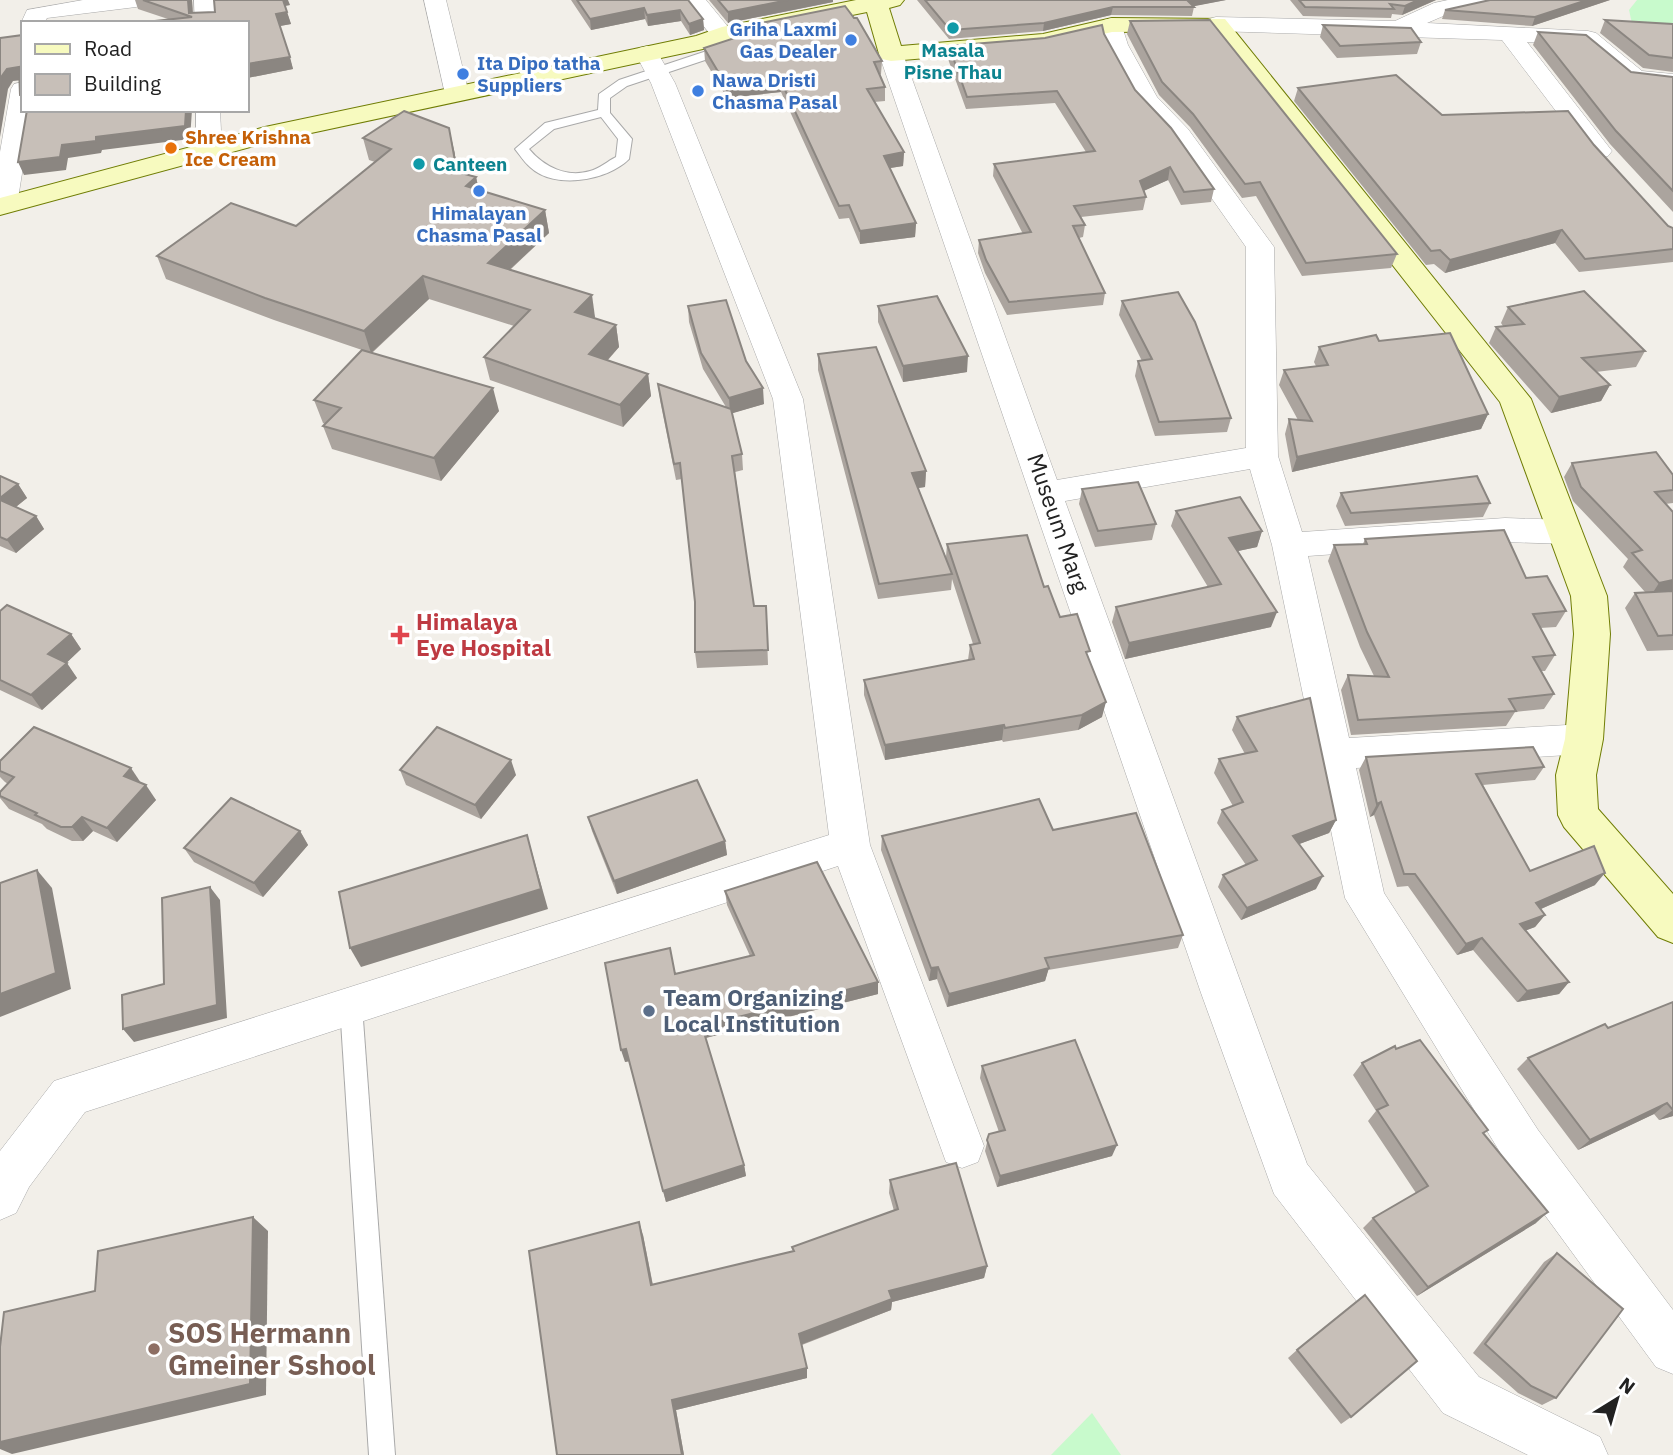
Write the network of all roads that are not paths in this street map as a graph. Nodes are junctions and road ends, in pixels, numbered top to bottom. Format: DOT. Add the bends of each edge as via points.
graph roads {
  1 [pos="136,0"];
  2 [pos="205,0"];
  3 [pos="435,0"];
  4 [pos="694,0"];
  5 [pos="1483,0"];
  6 [pos="881,1"];
  7 [pos="33,21"];
  8 [pos="206,21"];
  9 [pos="1216,24"];
  10 [pos="1112,25"];
  11 [pos="1394,28"];
  12 [pos="734,32"];
  13 [pos="1510,36"];
  14 [pos="891,54"];
  15 [pos="652,62"];
  16 [pos="1673,81"];
  17 [pos="457,94"];
  18 [pos="21,100"];
  19 [pos="208,112"];
  20 [pos="604,113"];
  21 [pos="209,152"];
  22 [pos="1618,171"];
  23 [pos="2,206"];
  24 [pos="1262,456"];
  25 [pos="1048,493"];
  26 [pos="1566,532"];
  27 [pos="1289,545"];
  28 [pos="1584,739"];
  29 [pos="1334,754"];
  30 [pos="850,845"];
  31 [pos="1673,924"];
  32 [pos="351,1006"];
  33 [pos="962,1146"];
  34 [pos="0,1197"];
  35 [pos="1673,1350"];
  36 [pos="382,1455"];
  37 [pos="1582,1455"];
  1 -- 7 [label="street" via="43,12"];
  2 -- 8 [label="street"];
  3 -- 17 [label="street"];
  4 -- 12 [label="street"];
  5 -- 11 [label="street" via="1442,8"];
  6 -- 12 [label="main road"];
  6 -- 14 [label="main road"];
  9 -- 10 [label="main road"];
  9 -- 11 [label="street"];
  9 -- 26 [label="main road" via="1515,399"];
  10 -- 14 [label="main road" via="1043,41"];
  10 -- 24 [label="street" via="1116,45 1147,101 1179,134 1260,247"];
  11 -- 13 [label="street"];
  12 -- 15 [label="main road"];
  13 -- 16 [label="street" via="1587,38 1635,78"];
  13 -- 22 [label="street"];
  14 -- 25 [label="street, Museum Marg"];
  15 -- 17 [label="main road"];
  15 -- 20 [label="lane" via="604,97"];
  15 -- 30 [label="street" via="788,399"];
  17 -- 21 [label="main road" via="265,135"];
  18 -- 23 [label="street"];
  19 -- 21 [label="street"];
  20 -- 20 [label="lane" via="625,139 622,159 593,175 562,176 536,166 522,149 539,130"];
  21 -- 23 [label="main road"];
  24 -- 25 [label="street"];
  24 -- 27 [label="street"];
  25 -- 37 [label="street, Museum Marg" via="1290,1178 1461,1395"];
  26 -- 27 [label="street" via="1505,530"];
  26 -- 28 [label="main road" via="1589,596 1592,634"];
  27 -- 29 [label="street"];
  28 -- 29 [label="street"];
  28 -- 31 [label="main road" via="1576,775 1578,815"];
  29 -- 35 [label="street" via="1365,898 1522,1146"];
  30 -- 32 [label="street"];
  30 -- 33 [label="street"];
  32 -- 34 [label="street" via="70,1096 13,1171"];
  32 -- 36 [label="lane"];
}
